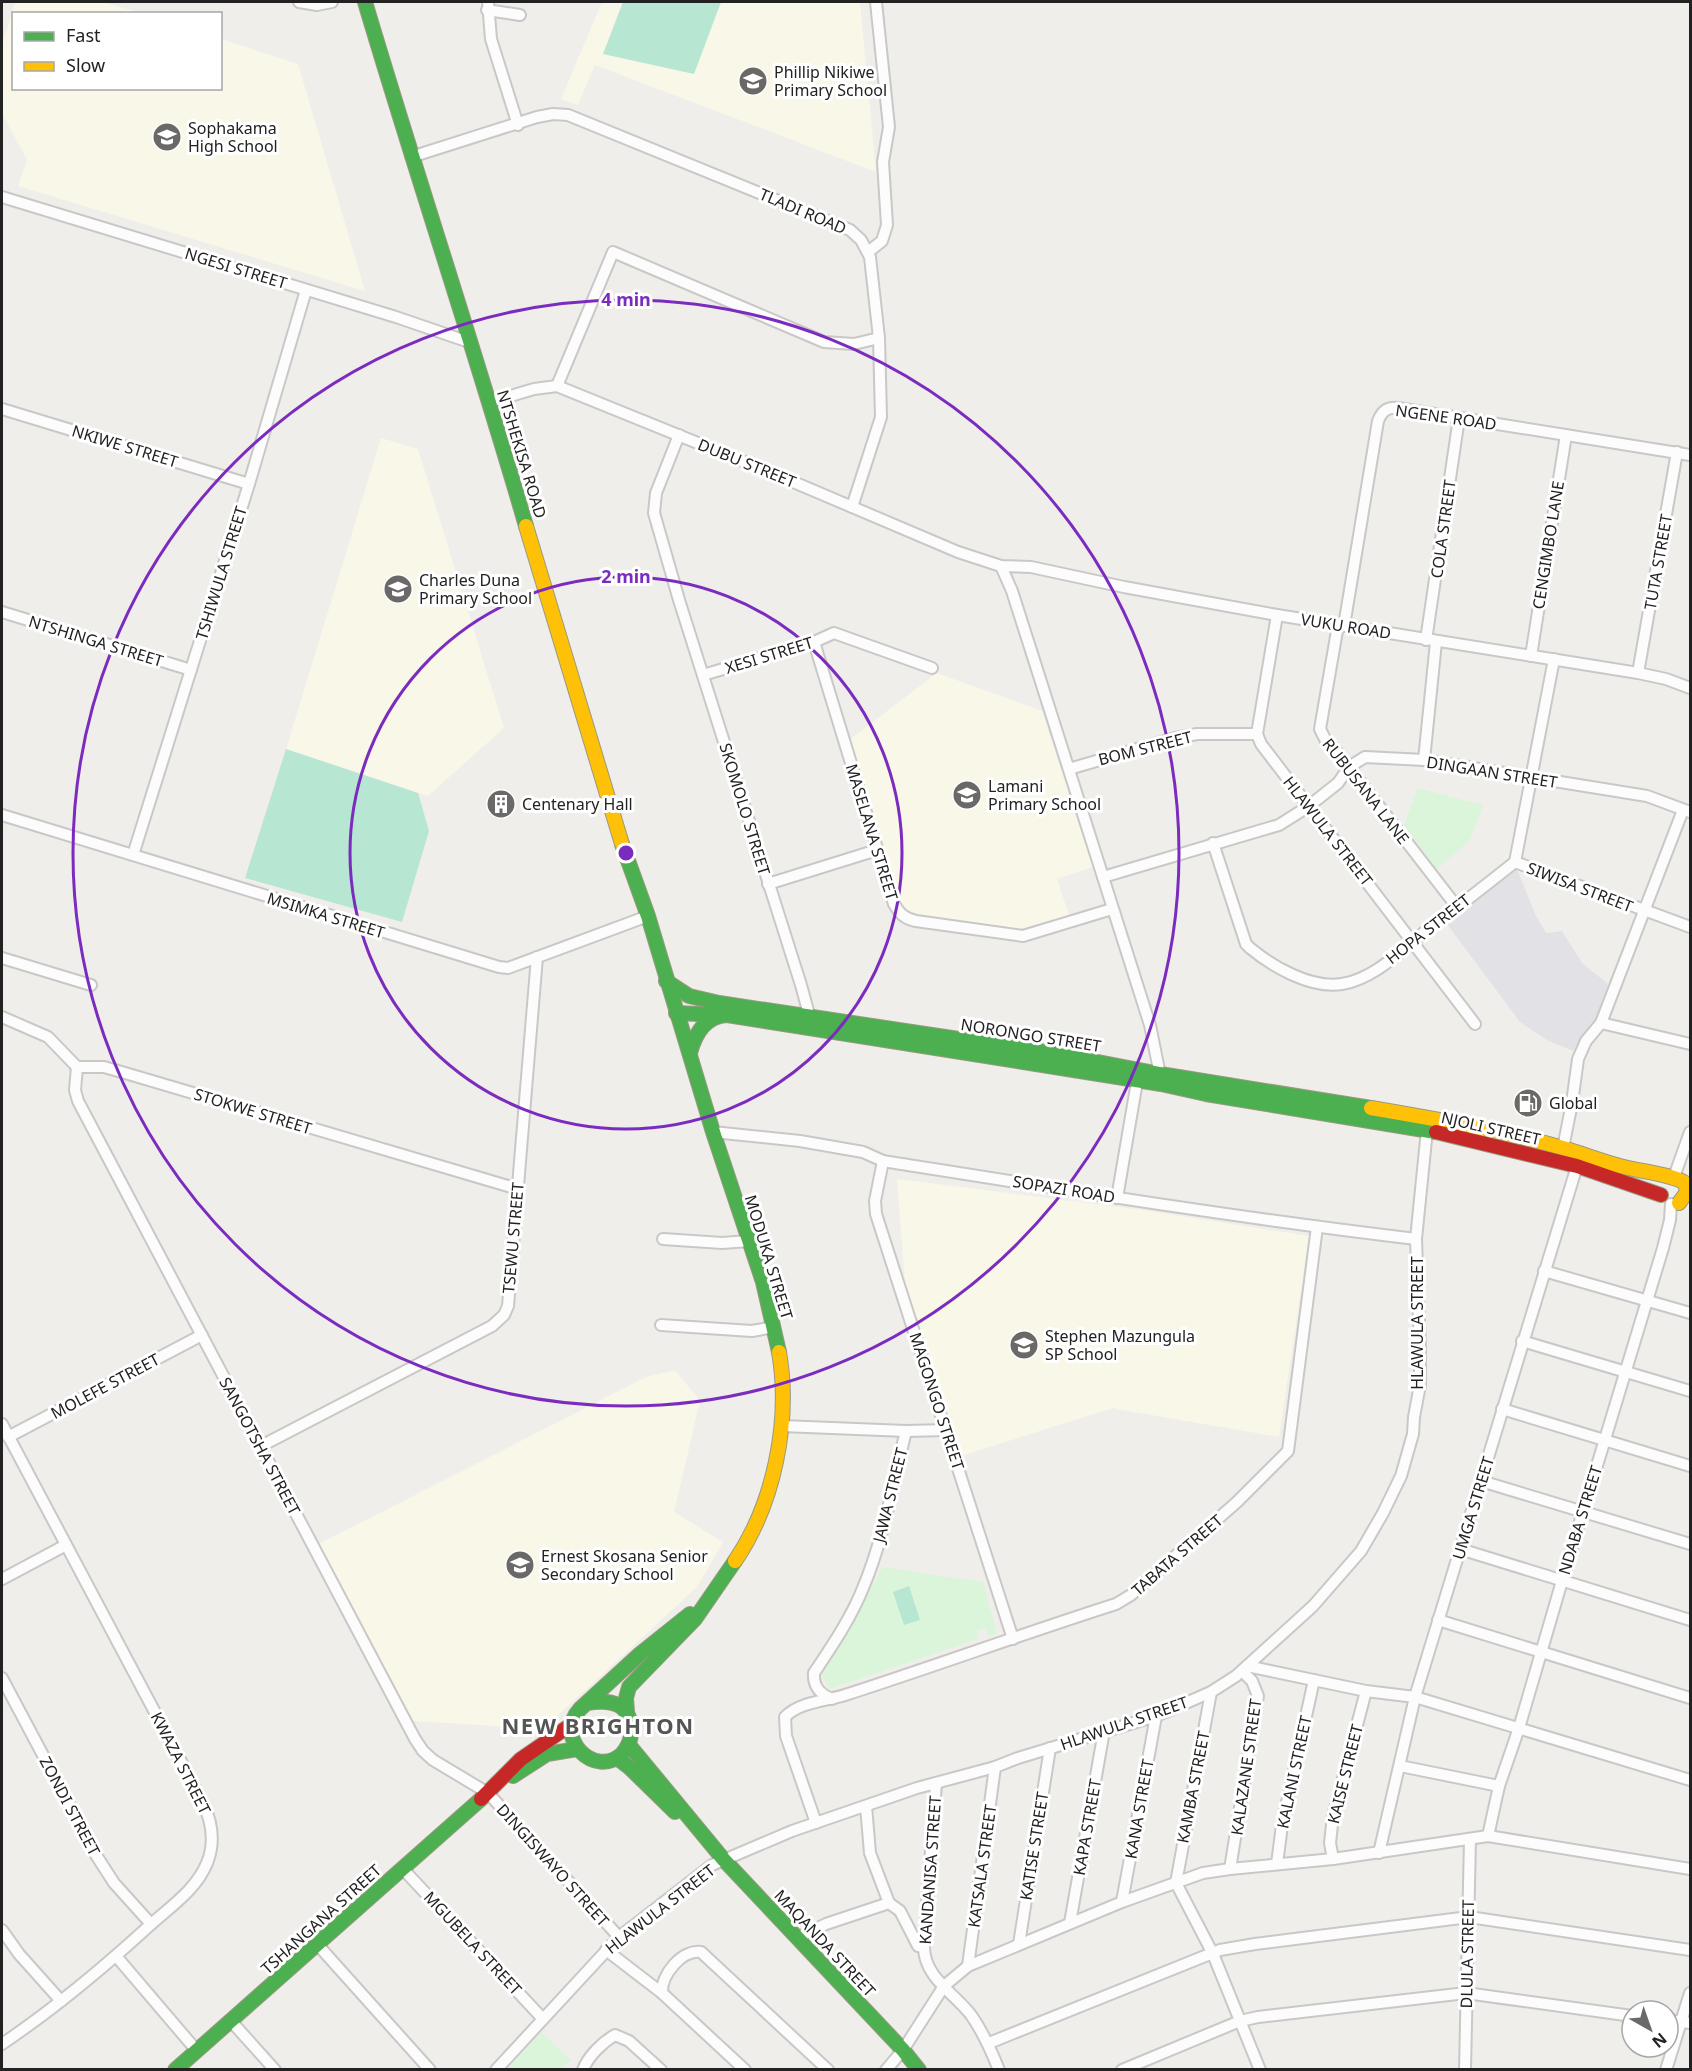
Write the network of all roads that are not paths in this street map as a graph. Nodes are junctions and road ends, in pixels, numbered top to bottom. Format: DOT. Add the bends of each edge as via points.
graph roads {
  1 [pos="299,2"];
  2 [pos="332,2"];
  3 [pos="365,2"];
  4 [pos="876,2"];
  5 [pos="487,6"];
  6 [pos="520,15"];
  7 [pos="518,124"];
  8 [pos="411,157"];
  9 [pos="2,197"];
  10 [pos="868,252"];
  11 [pos="306,290"];
  12 [pos="879,338"];
  13 [pos="469,342"];
  14 [pos="557,386"];
  15 [pos="490,402"];
  16 [pos="2,409"];
  17 [pos="1459,418"];
  18 [pos="679,435"];
  19 [pos="1566,435"];
  20 [pos="1677,452"];
  21 [pos="1690,455"];
  22 [pos="249,484"];
  23 [pos="852,507"];
  24 [pos="1000,566"];
  25 [pos="2,612"];
  26 [pos="1277,615"];
  27 [pos="1341,625"];
  28 [pos="1431,641"];
  29 [pos="814,642"];
  30 [pos="1531,656"];
  31 [pos="1554,659"];
  32 [pos="932,668"];
  33 [pos="191,670"];
  34 [pos="1638,673"];
  35 [pos="704,675"];
  36 [pos="1690,687"];
  37 [pos="1257,734"];
  38 [pos="1424,760"];
  39 [pos="1349,767"];
  40 [pos="1069,769"];
  41 [pos="1532,779"];
  42 [pos="1309,806"];
  43 [pos="1687,811"];
  44 [pos="2,815"];
  45 [pos="1213,843"];
  46 [pos="877,850"];
  47 [pos="133,855"];
  48 [pos="1515,862"];
  49 [pos="1103,877"];
  50 [pos="768,884"];
  51 [pos="1457,907"];
  52 [pos="1113,909"];
  53 [pos="1645,911"];
  54 [pos="648,916"];
  55 [pos="1690,927"];
  56 [pos="1413,942"];
  57 [pos="537,957"];
  58 [pos="2,958"];
  59 [pos="666,981"];
  60 [pos="91,985"];
  61 [pos="676,1013"];
  62 [pos="722,1015"];
  63 [pos="2,1017"];
  64 [pos="810,1018"];
  65 [pos="1600,1023"];
  66 [pos="1475,1024"];
  67 [pos="1690,1044"];
  68 [pos="690,1053"];
  69 [pos="76,1067"];
  70 [pos="1138,1075"];
  71 [pos="1161,1079"];
  72 [pos="1396,1118"];
  73 [pos="1428,1130"];
  74 [pos="713,1132"];
  75 [pos="1690,1132"];
  76 [pos="1563,1148"];
  77 [pos="883,1161"];
  78 [pos="1577,1166"];
  79 [pos="1680,1181"];
  80 [pos="518,1189"];
  81 [pos="1117,1198"];
  82 [pos="1675,1202"];
  83 [pos="1317,1227"];
  84 [pos="663,1239"];
  85 [pos="1416,1239"];
  86 [pos="749,1241"];
  87 [pos="1544,1270"];
  88 [pos="1647,1300"];
  89 [pos="1690,1313"];
  90 [pos="661,1326"];
  91 [pos="774,1327"];
  92 [pos="202,1335"];
  93 [pos="1522,1341"];
  94 [pos="1626,1371"];
  95 [pos="1690,1391"];
  96 [pos="1502,1409"];
  97 [pos="2,1424"];
  98 [pos="782,1426"];
  99 [pos="906,1431"];
  100 [pos="946,1431"];
  101 [pos="8,1437"];
  102 [pos="1605,1439"];
  103 [pos="261,1446"];
  104 [pos="1690,1466"];
  105 [pos="1481,1480"];
  106 [pos="1583,1510"];
  107 [pos="1690,1544"];
  108 [pos="66,1545"];
  109 [pos="1460,1549"];
  110 [pos="2,1580"];
  111 [pos="1562,1581"];
  112 [pos="707,1601"];
  113 [pos="1438,1620"];
  114 [pos="1690,1620"];
  115 [pos="1013,1639"];
  116 [pos="1541,1651"];
  117 [pos="1244,1669"];
  118 [pos="2,1678"];
  119 [pos="1314,1680"];
  120 [pos="1366,1691"];
  121 [pos="1210,1692"];
  122 [pos="1415,1697"];
  123 [pos="1690,1698"];
  124 [pos="832,1699"];
  125 [pos="587,1703"];
  126 [pos="627,1712"];
  127 [pos="1156,1716"];
  128 [pos="572,1724"];
  129 [pos="1519,1728"];
  130 [pos="1104,1731"];
  131 [pos="629,1745"];
  132 [pos="1050,1748"];
  133 [pos="577,1749"];
  134 [pos="617,1758"];
  135 [pos="1400,1766"];
  136 [pos="995,1767"];
  137 [pos="1690,1780"];
  138 [pos="936,1783"];
  139 [pos="1499,1786"];
  140 [pos="488,1793"];
  141 [pos="866,1806"];
  142 [pos="816,1823"];
  143 [pos="1488,1836"];
  144 [pos="1470,1839"];
  145 [pos="707,1840"];
  146 [pos="1379,1853"];
  147 [pos="1333,1859"];
  148 [pos="724,1860"];
  149 [pos="1277,1864"];
  150 [pos="402,1868"];
  151 [pos="1230,1869"];
  152 [pos="1690,1869"];
  153 [pos="1176,1883"];
  154 [pos="1122,1902"];
  155 [pos="889,1903"];
  156 [pos="1468,1917"];
  157 [pos="1070,1923"];
  158 [pos="151,1924"];
  159 [pos="2,1930"];
  160 [pos="619,1937"];
  161 [pos="797,1938"];
  162 [pos="317,1944"];
  163 [pos="1019,1944"];
  164 [pos="924,1947"];
  165 [pos="606,1950"];
  166 [pos="1690,1950"];
  167 [pos="1213,1954"];
  168 [pos="116,1956"];
  169 [pos="968,1966"];
  170 [pos="944,1986"];
  171 [pos="662,1993"];
  172 [pos="1466,1993"];
  173 [pos="1690,1993"];
  174 [pos="61,2001"];
  175 [pos="1620,2014"];
  176 [pos="543,2019"];
  177 [pos="231,2021"];
  178 [pos="1240,2021"];
  179 [pos="1686,2023"];
  180 [pos="989,2043"];
  181 [pos="2,2044"];
  182 [pos="903,2050"];
  183 [pos="197,2051"];
  184 [pos="175,2070"];
  185 [pos="275,2070"];
  186 [pos="430,2070"];
  187 [pos="496,2070"];
  188 [pos="583,2070"];
  189 [pos="661,2070"];
  190 [pos="745,2070"];
  191 [pos="828,2070"];
  192 [pos="886,2070"];
  193 [pos="919,2070"];
  194 [pos="999,2070"];
  195 [pos="1122,2070"];
  196 [pos="1260,2070"];
  197 [pos="1466,2070"];
  198 [pos="1666,2070"];
  1 -- 2 [label="street"];
  3 -- 8 [label="street, NTSHEKISA ROAD"];
  4 -- 10 [label="street" via="889,127 882,162 887,225 882,241"];
  5 -- 6 [label="street"];
  5 -- 7 [label="street" via="493,49"];
  7 -- 8 [label="street, TLADI ROAD"];
  7 -- 10 [label="street, TLADI ROAD" via="553,114 577,118 844,227 861,240"];
  8 -- 13 [label="street, NTSHEKISA ROAD"];
  9 -- 11 [label="street, NGESI STREET"];
  10 -- 12 [label="street"];
  11 -- 13 [label="street, NGESI STREET"];
  11 -- 22 [label="street, TSHIWULA STREET"];
  12 -- 14 [label="street" via="854,344 824,342 613,252"];
  12 -- 23 [label="street" via="881,417"];
  13 -- 15 [label="street, NTSHEKISA ROAD"];
  14 -- 15 [label="street"];
  14 -- 18 [label="street, DUBU STREET"];
  15 -- 54 [label="street, NTSHEKISA ROAD" via="566,663"];
  16 -- 22 [label="street, NKIWE STREET"];
  17 -- 19 [label="street, NGENE ROAD"];
  17 -- 27 [label="street, NGENE ROAD" via="1392,408 1379,417"];
  17 -- 28 [label="street, COLA STREET"];
  18 -- 23 [label="street, DUBU STREET"];
  18 -- 35 [label="street, SKOMOLO STREET" via="653,508"];
  19 -- 20 [label="street, NGENE ROAD"];
  19 -- 30 [label="street, CENGIMBO LANE"];
  20 -- 21 [label="street, NGENE ROAD"];
  20 -- 34 [label="street, TUTA STREET"];
  22 -- 33 [label="street, TSHIWULA STREET"];
  23 -- 24 [label="street, DUBU STREET"];
  24 -- 26 [label="street, VUKU ROAD" via="1031,567"];
  24 -- 40 [label="street" via="1012,591"];
  25 -- 33 [label="street, NTSHINGA STREET"];
  26 -- 27 [label="street, VUKU ROAD"];
  26 -- 37 [label="street"];
  27 -- 28 [label="street, VUKU ROAD"];
  27 -- 39 [label="street, RUBUSANA LANE" via="1320,729"];
  28 -- 30 [label="street, VUKU ROAD"];
  28 -- 38 [label="street, COLA STREET"];
  29 -- 32 [label="street, XESI STREET" via="834,633"];
  29 -- 35 [label="street, XESI STREET"];
  29 -- 46 [label="street, MASELANA STREET"];
  30 -- 31 [label="street, VUKU ROAD"];
  31 -- 34 [label="street, VUKU ROAD"];
  31 -- 41 [label="street"];
  33 -- 47 [label="street, TSHIWULA STREET"];
  34 -- 36 [label="street, VUKU ROAD"];
  35 -- 50 [label="street, SKOMOLO STREET"];
  37 -- 40 [label="street, BOM STREET" via="1175,738"];
  37 -- 42 [label="street, HLAWULA STREET"];
  38 -- 39 [label="street, DINGAAN STREET" via="1365,757"];
  38 -- 41 [label="street, DINGAAN STREET"];
  39 -- 42 [label="street" via="1338,783"];
  39 -- 51 [label="street, RUBUSANA LANE"];
  40 -- 49 [label="street"];
  41 -- 43 [label="street, DINGAAN STREET" via="1647,796"];
  41 -- 48 [label="street"];
  42 -- 45 [label="street" via="1273,828"];
  42 -- 56 [label="street, HLAWULA STREET"];
  43 -- 53 [label="street, NJOLI STREET"];
  44 -- 47 [label="street, MSIMKA STREET"];
  45 -- 49 [label="street"];
  45 -- 56 [label="street, HOPA STREET" via="1246,944 1295,978 1337,984 1354,981"];
  46 -- 50 [label="street"];
  46 -- 52 [label="street, MASELANA STREET" via="894,904 911,920 1023,936"];
  47 -- 57 [label="street, MSIMKA STREET" via="498,967 508,968"];
  48 -- 51 [label="street, HOPA STREET"];
  48 -- 53 [label="street, SIWISA STREET"];
  49 -- 52 [label="street"];
  50 -- 64 [label="street, SKOMOLO STREET"];
  51 -- 56 [label="street, HOPA STREET"];
  52 -- 71 [label="street" via="1150,1025"];
  53 -- 55 [label="street, SIWISA STREET"];
  53 -- 65 [label="street, NJOLI STREET"];
  54 -- 57 [label="street, MSIMKA STREET"];
  54 -- 59 [label="street, MODUKA STREET"];
  56 -- 66 [label="street, HLAWULA STREET"];
  57 -- 80 [label="street, TSEWU STREET"];
  58 -- 60 [label="street"];
  59 -- 61 [label="street, MODUKA STREET"];
  59 -- 64 [label="street, NORONGO STREET" via="697,998"];
  61 -- 62 [label="street, NORONGO STREET"];
  61 -- 68 [label="street, MODUKA STREET"];
  62 -- 68 [label="street" via="699,1030"];
  62 -- 70 [label="street, NORONGO STREET" via="1085,1074"];
  63 -- 69 [label="street" via="48,1037"];
  64 -- 70 [label="street, NORONGO STREET" via="1046,1052"];
  65 -- 67 [label="street"];
  65 -- 76 [label="street, NJOLI STREET" via="1578,1059"];
  68 -- 74 [label="street, MODUKA STREET"];
  69 -- 80 [label="street, STOKWE STREET" via="104,1067"];
  69 -- 92 [label="street, SANGOTSHA STREET" via="78,1101"];
  70 -- 71 [label="street, NORONGO STREET"];
  70 -- 81 [label="street"];
  71 -- 72 [label="street, NORONGO STREET" via="1206,1094"];
  72 -- 73 [label="street, NJOLI STREET"];
  72 -- 76 [label="street, NJOLI STREET" via="1494,1131"];
  73 -- 78 [label="street, NJOLI STREET"];
  73 -- 85 [label="street, HLAWULA STREET"];
  74 -- 77 [label="street, SOPAZI ROAD" via="800,1141 863,1152"];
  74 -- 86 [label="street, MODUKA STREET"];
  75 -- 79 [label="street"];
  76 -- 79 [label="street, NJOLI STREET"];
  77 -- 81 [label="street, SOPAZI ROAD"];
  77 -- 100 [label="street, MAGONGO STREET" via="876,1214"];
  78 -- 82 [label="street"];
  78 -- 87 [label="street, UMGA STREET"];
  79 -- 82 [label="street" via="1686,1194"];
  79 -- 82 [label="street" via="1660,1187"];
  80 -- 103 [label="street, TSEWU STREET" via="507,1306 498,1321"];
  81 -- 83 [label="street, SOPAZI ROAD"];
  82 -- 88 [label="street, NDABA STREET"];
  83 -- 85 [label="street, SOPAZI ROAD"];
  83 -- 115 [label="street, TABATA STREET" via="1288,1451 1238,1502 1131,1595 1116,1604"];
  84 -- 86 [label="street"];
  85 -- 117 [label="street, HLAWULA STREET" via="1420,1385 1413,1434 1401,1476 1361,1551 1313,1606"];
  86 -- 91 [label="street, MODUKA STREET"];
  87 -- 88 [label="street"];
  87 -- 93 [label="street, UMGA STREET"];
  88 -- 89 [label="street"];
  88 -- 94 [label="street, NDABA STREET"];
  90 -- 91 [label="street" via="752,1331"];
  91 -- 98 [label="street, MODUKA STREET" via="783,1375"];
  92 -- 101 [label="street, MOLEFE STREET"];
  92 -- 103 [label="street, SANGOTSHA STREET"];
  93 -- 94 [label="street"];
  93 -- 96 [label="street, UMGA STREET"];
  94 -- 95 [label="street"];
  94 -- 102 [label="street, NDABA STREET"];
  96 -- 102 [label="street"];
  96 -- 105 [label="street, UMGA STREET"];
  97 -- 101 [label="street, KWAZA STREET"];
  98 -- 99 [label="street, JAWA STREET"];
  98 -- 112 [label="street, MODUKA STREET" via="776,1465 759,1515 735,1563"];
  99 -- 100 [label="street, JAWA STREET"];
  99 -- 124 [label="street, JAWA STREET" via="868,1576 854,1608 814,1673 818,1690"];
  100 -- 115 [label="street, MAGONGO STREET"];
  101 -- 108 [label="street, KWAZA STREET"];
  102 -- 104 [label="street"];
  102 -- 106 [label="street, NDABA STREET"];
  103 -- 140 [label="street, SANGOTSHA STREET" via="423,1751"];
  105 -- 106 [label="street"];
  105 -- 109 [label="street, UMGA STREET"];
  106 -- 107 [label="street"];
  106 -- 111 [label="street, NDABA STREET"];
  108 -- 110 [label="street"];
  108 -- 158 [label="street, KWAZA STREET" via="211,1823 211,1853 202,1874 190,1890"];
  109 -- 111 [label="street"];
  109 -- 113 [label="street, UMGA STREET"];
  111 -- 114 [label="street"];
  111 -- 116 [label="street, NDABA STREET"];
  112 -- 125 [label="street, MODUKA STREET"];
  112 -- 126 [label="street, MODUKA STREET" via="629,1687"];
  113 -- 116 [label="street"];
  113 -- 122 [label="street, UMGA STREET"];
  115 -- 124 [label="street, TABATA STREET"];
  116 -- 123 [label="street"];
  116 -- 129 [label="street, NDABA STREET"];
  117 -- 119 [label="street"];
  117 -- 121 [label="street, HLAWULA STREET"];
  117 -- 151 [label="street, KALAZANE STREET" via="1258,1696"];
  118 -- 158 [label="street, ZONDI STREET" via="96,1855"];
  119 -- 120 [label="street"];
  119 -- 149 [label="street, KALANI STREET" via="1281,1825"];
  120 -- 122 [label="street"];
  120 -- 147 [label="street, KAISE STREET" via="1333,1816"];
  121 -- 127 [label="street, HLAWULA STREET"];
  121 -- 153 [label="street, KAMBA STREET"];
  122 -- 129 [label="street"];
  122 -- 135 [label="street, UMGA STREET"];
  124 -- 142 [label="street, TABATA STREET" via="798,1708 785,1718 786,1736"];
  125 -- 126 [label="street" via="604,1700"];
  125 -- 128 [label="street"];
  126 -- 131 [label="street" via="633,1728"];
  127 -- 130 [label="street, HLAWULA STREET"];
  127 -- 154 [label="street, KANA STREET"];
  128 -- 133 [label="street"];
  128 -- 140 [label="street, TSHANGANA STREET" via="520,1759"];
  129 -- 137 [label="street"];
  129 -- 139 [label="street, NDABA STREET"];
  130 -- 132 [label="street, HLAWULA STREET"];
  130 -- 157 [label="street, KAPA STREET"];
  131 -- 134 [label="street"];
  131 -- 145 [label="street, MAQANDA STREET"];
  132 -- 136 [label="street, HLAWULA STREET"];
  132 -- 163 [label="street, KATISE STREET"];
  133 -- 134 [label="street" via="591,1759"];
  133 -- 140 [label="street, TSHANGANA STREET" via="547,1754"];
  134 -- 145 [label="street, MAQANDA STREET"];
  135 -- 139 [label="street"];
  135 -- 146 [label="street, UMGA STREET"];
  136 -- 138 [label="street, HLAWULA STREET"];
  136 -- 169 [label="street, KATSALA STREET"];
  138 -- 141 [label="street, HLAWULA STREET"];
  138 -- 164 [label="street, KANDANISA STREET"];
  139 -- 143 [label="street, NDABA STREET"];
  140 -- 150 [label="street, TSHANGANA STREET"];
  140 -- 160 [label="street, DINGISWAYO STREET"];
  141 -- 142 [label="street, HLAWULA STREET"];
  141 -- 155 [label="street" via="870,1853"];
  142 -- 148 [label="street, HLAWULA STREET"];
  143 -- 144 [label="street"];
  143 -- 152 [label="street"];
  144 -- 146 [label="street"];
  144 -- 156 [label="street, DLULA STREET"];
  145 -- 148 [label="street, MAQANDA STREET"];
  146 -- 147 [label="street"];
  147 -- 149 [label="street"];
  148 -- 160 [label="street, HLAWULA STREET"];
  148 -- 161 [label="street, MAQANDA STREET"];
  149 -- 151 [label="street"];
  150 -- 162 [label="street, TSHANGANA STREET"];
  150 -- 176 [label="street, MGUBELA STREET"];
  151 -- 153 [label="street"];
  153 -- 154 [label="street"];
  153 -- 167 [label="street"];
  154 -- 157 [label="street"];
  155 -- 161 [label="street" via="826,1923"];
  155 -- 164 [label="street" via="900,1911 918,1946"];
  156 -- 166 [label="street"];
  156 -- 167 [label="street" via="1254,1944"];
  156 -- 172 [label="street, DLULA STREET"];
  157 -- 163 [label="street"];
  158 -- 168 [label="street, KWAZA STREET"];
  159 -- 174 [label="street"];
  160 -- 165 [label="street, HLAWULA STREET"];
  161 -- 182 [label="street, MAQANDA STREET"];
  162 -- 177 [label="street, TSHANGANA STREET"];
  162 -- 186 [label="street"];
  163 -- 169 [label="street"];
  164 -- 170 [label="street, KANDANISA STREET" via="928,1966"];
  165 -- 171 [label="street"];
  165 -- 176 [label="street, HLAWULA STREET"];
  167 -- 178 [label="street"];
  167 -- 180 [label="street"];
  168 -- 174 [label="street, KWAZA STREET"];
  168 -- 183 [label="street"];
  169 -- 170 [label="street"];
  170 -- 180 [label="street, KANDANISA STREET"];
  170 -- 182 [label="street"];
  171 -- 190 [label="street"];
  171 -- 191 [label="street" via="662,1981 673,1966 687,1954 701,1952"];
  172 -- 175 [label="street"];
  172 -- 178 [label="street"];
  172 -- 197 [label="street, DLULA STREET"];
  173 -- 179 [label="street"];
  174 -- 181 [label="street, KWAZA STREET"];
  176 -- 187 [label="street, HLAWULA STREET"];
  177 -- 183 [label="street, TSHANGANA STREET"];
  177 -- 185 [label="street"];
  178 -- 195 [label="street"];
  178 -- 196 [label="street"];
  179 -- 198 [label="street"];
  180 -- 194 [label="street, KANDANISA STREET"];
  182 -- 192 [label="street"];
  182 -- 193 [label="street, MAQANDA STREET"];
  183 -- 184 [label="street, TSHANGANA STREET"];
  188 -- 189 [label="street" via="589,2058 615,2035 629,2041"];
}
